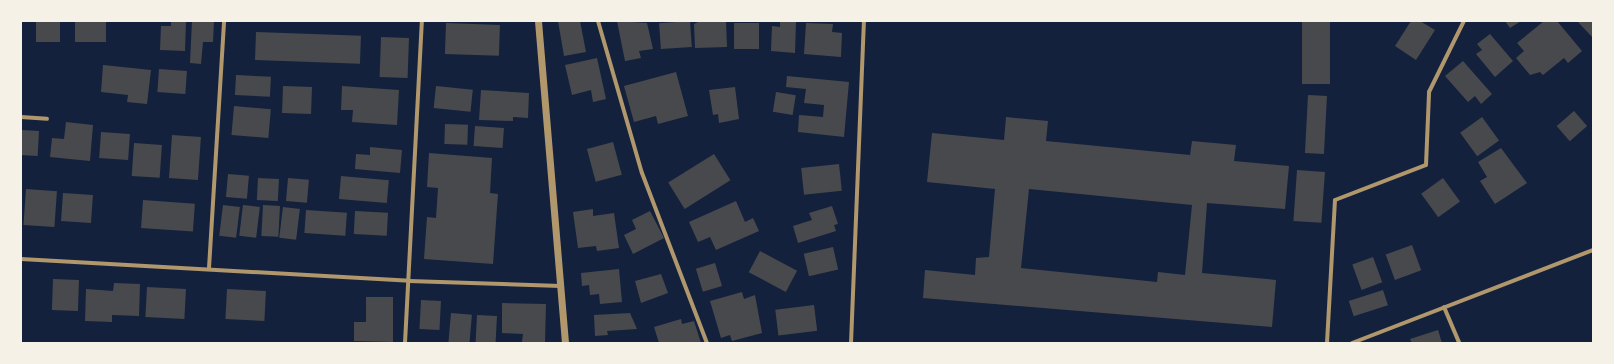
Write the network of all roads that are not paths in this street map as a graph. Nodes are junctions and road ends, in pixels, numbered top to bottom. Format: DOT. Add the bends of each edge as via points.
graph roads {
  1 [pos="224,21"];
  2 [pos="422,21"];
  3 [pos="538,21"];
  4 [pos="598,21"];
  5 [pos="864,21"];
  6 [pos="1464,21"];
  7 [pos="21,117"];
  8 [pos="47,119"];
  9 [pos="1593,250"];
  10 [pos="21,259"];
  11 [pos="209,268"];
  12 [pos="409,281"];
  13 [pos="561,286"];
  14 [pos="1444,307"];
  15 [pos="405,343"];
  16 [pos="565,343"];
  17 [pos="707,343"];
  18 [pos="851,343"];
  19 [pos="1327,343"];
  20 [pos="1352,343"];
  21 [pos="1459,343"];
  1 -- 11 [label="street"];
  2 -- 12 [label="street"];
  3 -- 13 [label="street"];
  4 -- 17 [label="street" via="642,173"];
  5 -- 18 [label="street"];
  6 -- 19 [label="street" via="1429,92 1426,165 1335,200"];
  7 -- 8 [label="street"];
  9 -- 14 [label="street"];
  10 -- 11 [label="street"];
  11 -- 12 [label="street"];
  12 -- 13 [label="street"];
  12 -- 15 [label="street"];
  13 -- 16 [label="street"];
  14 -- 20 [label="street"];
  14 -- 21 [label="street"];
}
